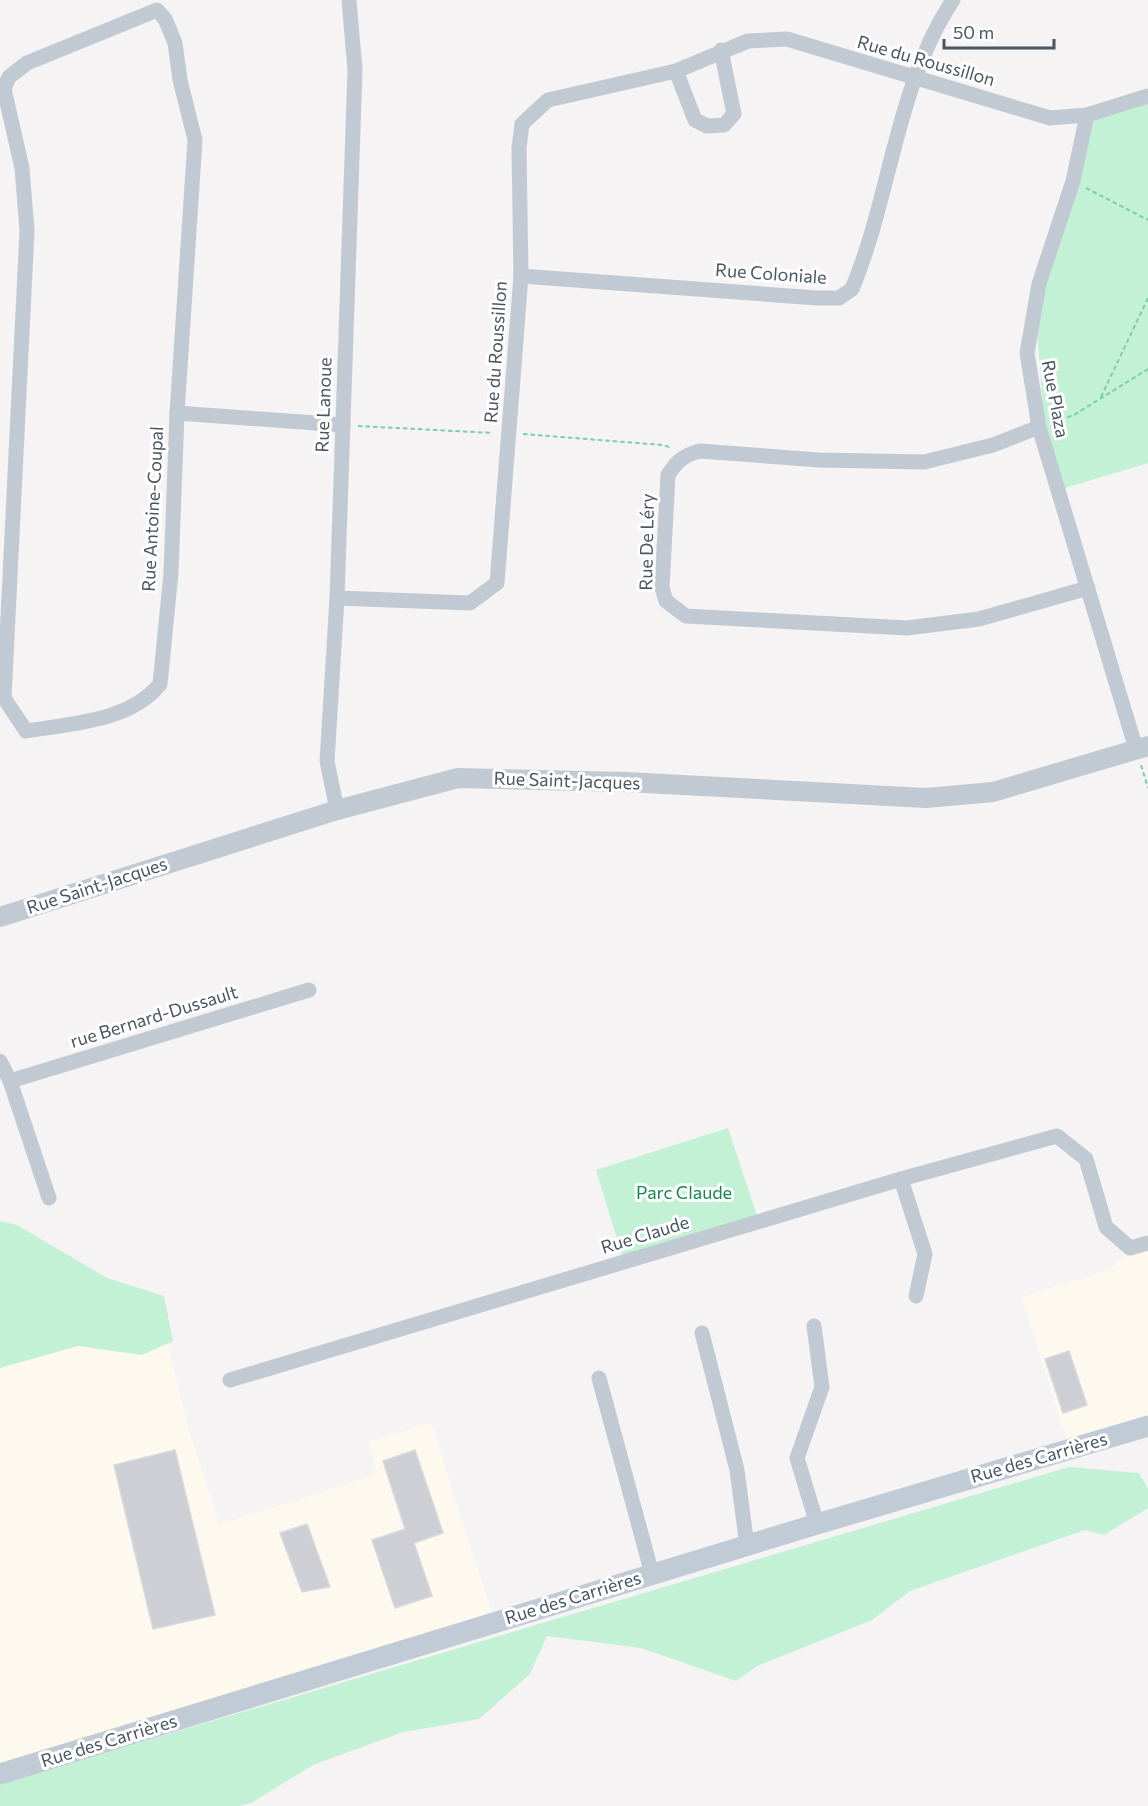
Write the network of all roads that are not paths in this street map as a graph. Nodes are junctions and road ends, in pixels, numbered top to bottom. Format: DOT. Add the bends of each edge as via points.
graph roads {
  1 [pos="349,0"];
  2 [pos="953,0"];
  3 [pos="721,50"];
  4 [pos="676,70"];
  5 [pos="915,78"];
  6 [pos="1148,96"];
  7 [pos="1087,115"];
  8 [pos="521,276"];
  9 [pos="177,413"];
  10 [pos="343,425"];
  11 [pos="1039,427"];
  12 [pos="1088,588"];
  13 [pos="337,598"];
  14 [pos="1142,747"];
  15 [pos="337,810"];
  16 [pos="0,917"];
  17 [pos="309,990"];
  18 [pos="0,1061"];
  19 [pos="10,1081"];
  20 [pos="901,1179"];
  21 [pos="49,1198"];
  22 [pos="1148,1243"];
  23 [pos="916,1296"];
  24 [pos="814,1326"];
  25 [pos="702,1333"];
  26 [pos="599,1378"];
  27 [pos="230,1380"];
  28 [pos="1148,1426"];
  29 [pos="817,1524"];
  30 [pos="747,1545"];
  31 [pos="652,1574"];
  32 [pos="0,1774"];
  1 -- 10 [label="street, Rue Lanoue" via="355,70"];
  2 -- 5 [label="street, Rue Coloniale" via="936,25"];
  3 -- 4 [label="street, Rue du Roussillon"];
  3 -- 4 [label="street" via="734,114 724,125 707,126 695,120"];
  3 -- 5 [label="street, Rue du Roussillon" via="748,41 787,39"];
  4 -- 8 [label="street, Rue du Roussillon" via="548,100 522,124"];
  5 -- 7 [label="street, Rue du Roussillon" via="1050,118"];
  5 -- 8 [label="street, Rue Coloniale" via="860,270 852,290 839,298"];
  6 -- 7 [label="street"];
  7 -- 11 [label="street, Rue Plaza" via="1073,181 1039,284 1027,354"];
  8 -- 13 [label="street, Rue du Roussillon" via="497,583 470,603"];
  9 -- 9 [label="street, Rue Antoine-Coupal" via="195,140 175,43 157,10 27,63 9,77 4,89 22,168 27,231 4,698 26,731 101,718 138,703 160,684 171,573"];
  9 -- 10 [label="street"];
  10 -- 13 [label="street, Rue Lanoue"];
  11 -- 12 [label="street, Rue Plaza"];
  11 -- 12 [label="street, Rue De Léry" via="993,445 924,462 819,460 700,451 687,454 668,475 664,595 686,616 907,628 979,619"];
  12 -- 14 [label="street, Rue Plaza"];
  13 -- 15 [label="street, Rue Lanoue" via="327,761"];
  14 -- 15 [label="street, Rue Saint-Jacques" via="993,792 926,798 626,782 458,778"];
  15 -- 16 [label="street, Rue Saint-Jacques"];
  17 -- 19 [label="street, rue Bernard-Dussault"];
  18 -- 19 [label="street"];
  19 -- 21 [label="street"];
  20 -- 22 [label="street, Rue Claude" via="1057,1136 1086,1159 1107,1227 1130,1248"];
  20 -- 23 [label="street" via="925,1254"];
  20 -- 27 [label="street, Rue Claude"];
  24 -- 29 [label="street" via="822,1388 797,1458"];
  25 -- 30 [label="street" via="737,1470"];
  26 -- 31 [label="street"];
  28 -- 29 [label="main road, Rue des Carrières"];
  29 -- 30 [label="main road, Rue des Carrières"];
  30 -- 31 [label="main road, Rue des Carrières"];
  31 -- 32 [label="main road, Rue des Carrières"];
}
